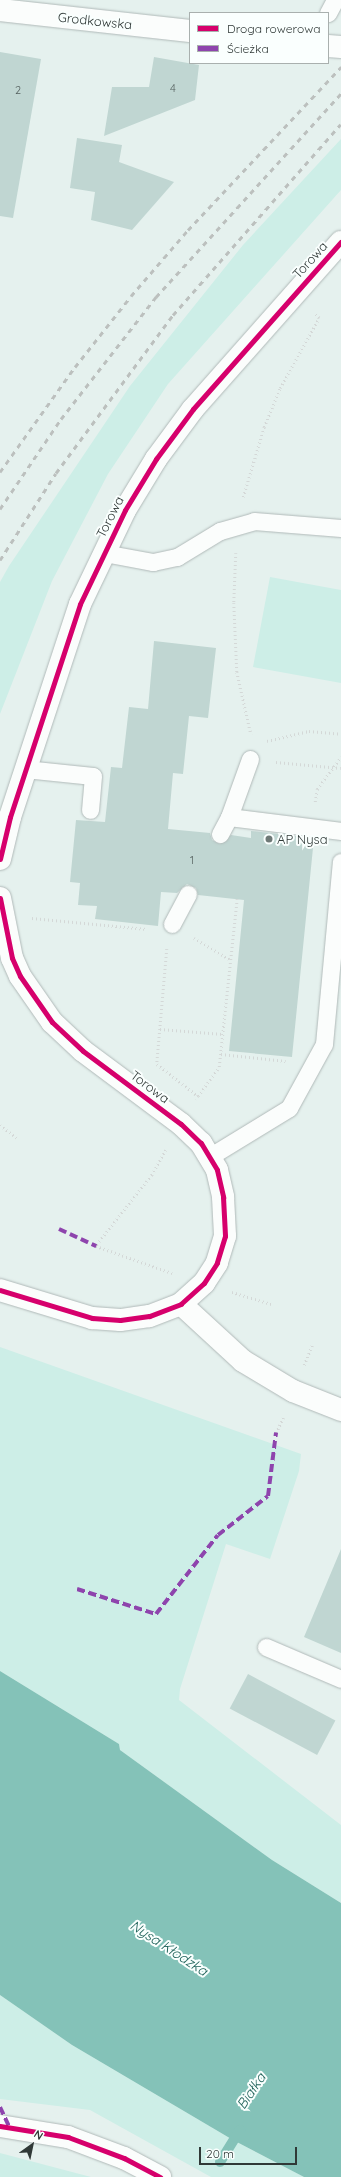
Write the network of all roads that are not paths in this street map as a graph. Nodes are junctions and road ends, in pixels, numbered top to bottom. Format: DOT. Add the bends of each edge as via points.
graph roads {
  1 [pos="335,0"];
  2 [pos="0,10"];
  3 [pos="329,12"];
  4 [pos="189,31"];
  5 [pos="329,46"];
  6 [pos="341,47"];
  7 [pos="341,242"];
  8 [pos="341,528"];
  9 [pos="104,553"];
  10 [pos="250,759"];
  11 [pos="25,769"];
  12 [pos="90,810"];
  13 [pos="229,817"];
  14 [pos="341,830"];
  15 [pos="220,834"];
  16 [pos="0,858"];
  17 [pos="341,862"];
  18 [pos="188,894"];
  19 [pos="1,906"];
  20 [pos="172,924"];
  21 [pos="336,973"];
  22 [pos="209,1157"];
  23 [pos="0,1290"];
  24 [pos="181,1304"];
  25 [pos="341,1410"];
  26 [pos="266,1647"];
  27 [pos="341,1679"];
  28 [pos="0,2126"];
  29 [pos="160,2177"];
  1 -- 3 [label="lane"];
  2 -- 4 [label="street, Grodkowska"];
  5 -- 6 [label="street"];
  7 -- 9 [label="street, Torowa" via="194,409 156,460 125,510"];
  8 -- 9 [label="lane" via="254,520 220,531 177,557 153,562"];
  9 -- 11 [label="street, Torowa" via="80,604"];
  10 -- 13 [label="lane"];
  11 -- 12 [label="lane" via="93,776"];
  11 -- 16 [label="street, Torowa"];
  13 -- 14 [label="lane"];
  13 -- 15 [label="lane"];
  17 -- 21 [label="lane"];
  18 -- 20 [label="lane"];
  19 -- 22 [label="street, Torowa" via="20,976 52,1022 82,1051 181,1124 201,1143"];
  21 -- 22 [label="lane" via="324,1044 289,1108"];
  22 -- 24 [label="street, Torowa" via="217,1170 223,1197 225,1236 217,1263 204,1283"];
  23 -- 24 [label="street" via="92,1318 120,1320 149,1316"];
  24 -- 25 [label="street" via="243,1362 293,1391"];
  26 -- 27 [label="lane"];
  28 -- 29 [label="street" via="68,2137 124,2158"];
}
